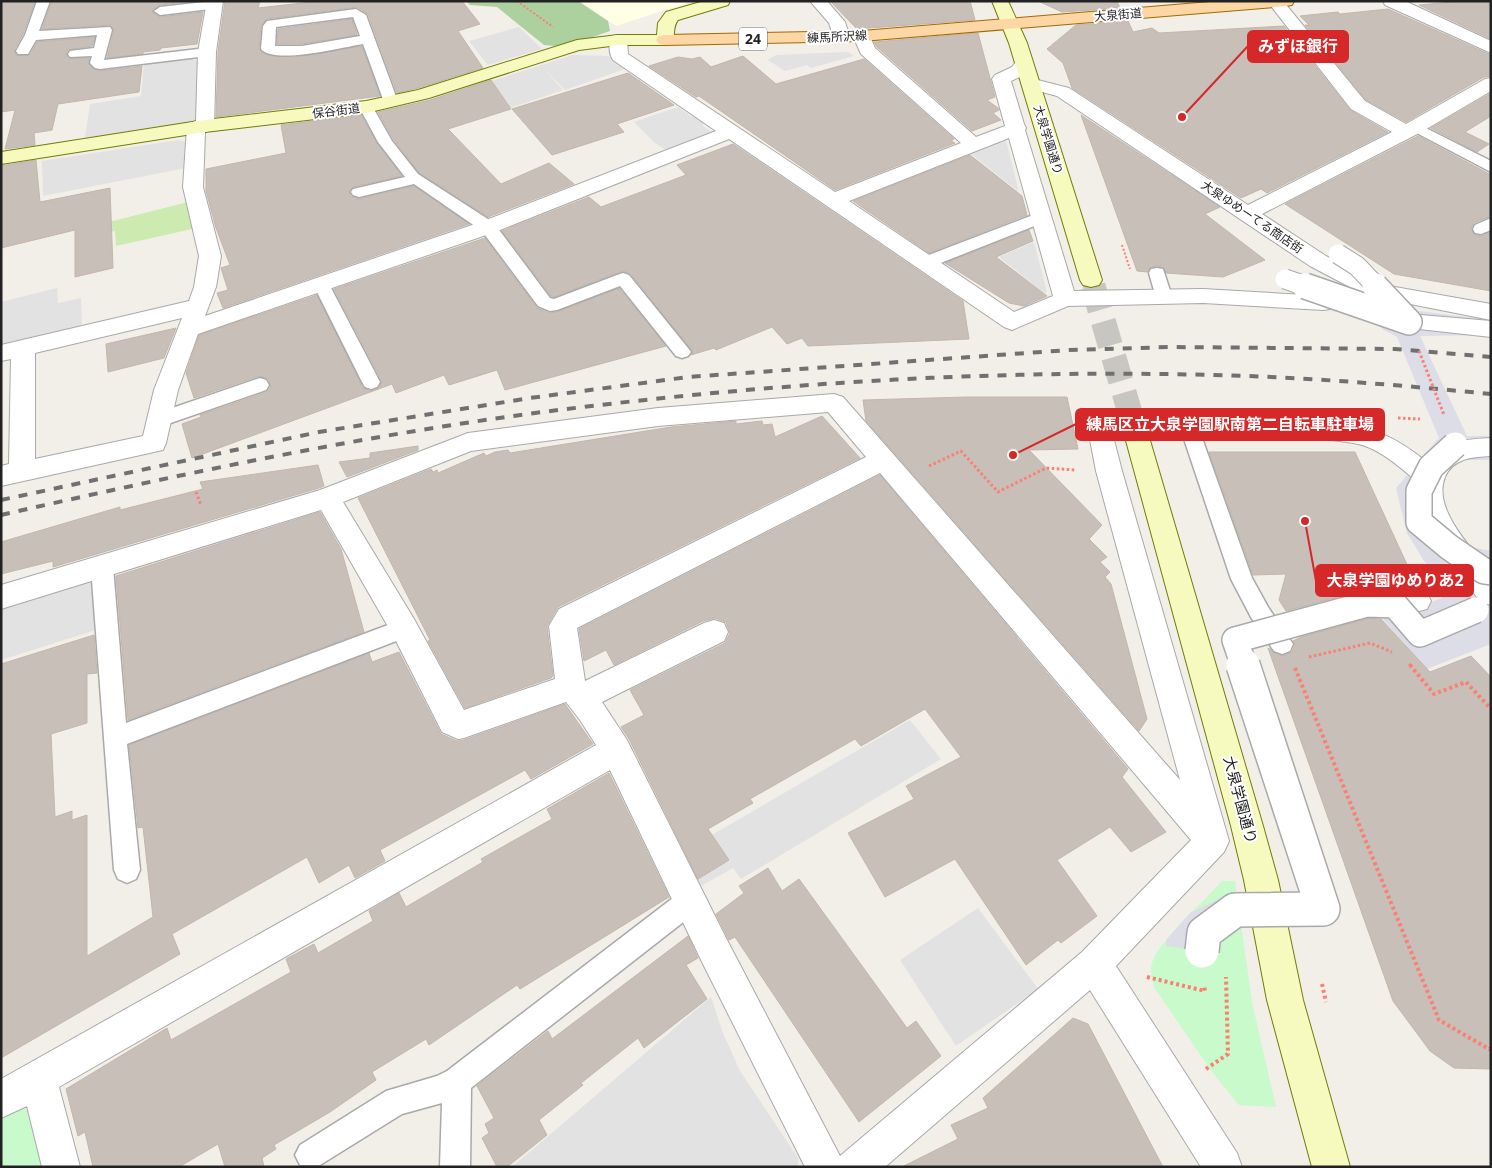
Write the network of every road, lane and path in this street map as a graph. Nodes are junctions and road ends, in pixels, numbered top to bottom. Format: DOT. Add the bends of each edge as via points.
graph roads {
  1 [pos="44,1"];
  2 [pos="517,1"];
  3 [pos="722,1"];
  4 [pos="818,1"];
  5 [pos="1000,1"];
  6 [pos="1391,1"];
  7 [pos="1281,2"];
  8 [pos="215,3"];
  9 [pos="160,11"];
  10 [pos="1010,24"];
  11 [pos="32,36"];
  12 [pos="862,36"];
  13 [pos="841,37"];
  14 [pos="366,39"];
  15 [pos="618,40"];
  16 [pos="665,40"];
  17 [pos="577,45"];
  18 [pos="1491,48"];
  19 [pos="23,51"];
  20 [pos="100,51"];
  21 [pos="206,52"];
  22 [pos="76,54"];
  23 [pos="1024,63"];
  24 [pos="1030,83"];
  25 [pos="1491,83"];
  26 [pos="391,102"];
  27 [pos="366,107"];
  28 [pos="201,127"];
  29 [pos="1017,128"];
  30 [pos="1411,130"];
  31 [pos="730,132"];
  32 [pos="974,145"];
  33 [pos="1,158"];
  34 [pos="1491,167"];
  35 [pos="415,178"];
  36 [pos="359,192"];
  37 [pos="833,200"];
  38 [pos="1247,214"];
  39 [pos="1041,217"];
  40 [pos="488,227"];
  41 [pos="1122,245"];
  42 [pos="1338,254"];
  43 [pos="927,262"];
  44 [pos="1131,271"];
  45 [pos="1157,273"];
  46 [pos="1285,279"];
  47 [pos="1091,280"];
  48 [pos="321,284"];
  49 [pos="1373,290"];
  50 [pos="1163,297"];
  51 [pos="1065,299"];
  52 [pos="198,306"];
  53 [pos="1491,312"];
  54 [pos="1410,326"];
  55 [pos="1384,327"];
  56 [pos="190,329"];
  57 [pos="1491,329"];
  58 [pos="12,350"];
  59 [pos="682,352"];
  60 [pos="371,382"];
  61 [pos="260,385"];
  62 [pos="1392,418"];
  63 [pos="1420,419"];
  64 [pos="159,420"];
  65 [pos="1188,424"];
  66 [pos="1137,437"];
  67 [pos="1455,445"];
  68 [pos="1491,447"];
  69 [pos="890,470"];
  70 [pos="1109,471"];
  71 [pos="12,474"];
  72 [pos="1431,479"];
  73 [pos="327,498"];
  74 [pos="102,567"];
  75 [pos="1487,590"];
  76 [pos="1,597"];
  77 [pos="404,628"];
  78 [pos="714,632"];
  79 [pos="1287,652"];
  80 [pos="1395,653"];
  81 [pos="1403,657"];
  82 [pos="1300,658"];
  83 [pos="575,692"];
  84 [pos="1491,709"];
  85 [pos="114,738"];
  86 [pos="616,750"];
  87 [pos="1213,841"];
  88 [pos="127,870"];
  89 [pos="691,900"];
  90 [pos="1202,951"];
  91 [pos="1094,964"];
  92 [pos="1491,1048"];
  93 [pos="39,1079"];
  94 [pos="457,1081"];
  95 [pos="1,1100"];
  96 [pos="310,1155"];
  97 [pos="61,1167"];
  98 [pos="455,1167"];
  99 [pos="826,1167"];
  100 [pos="855,1167"];
  101 [pos="1224,1167"];
  102 [pos="1330,1167"];
  1 -- 11 [label="lane" via="30,34"];
  2 -- 17 [label="path"];
  3 -- 16 [label="street" via="672,16 666,23"];
  4 -- 13 [label="street" via="837,22"];
  5 -- 10 [label="street, 大泉学園通り"];
  6 -- 18 [label="street"];
  7 -- 10 [label="main road, 大泉街道 / 24"];
  7 -- 30 [label="street" via="1358,105"];
  8 -- 9 [label="lane"];
  8 -- 21 [label="street"];
  10 -- 12 [label="main road, 練馬所沢線 / 24"];
  10 -- 23 [label="street, 大泉学園通り"];
  11 -- 19 [label="lane"];
  11 -- 20 [label="lane" via="105,30"];
  12 -- 13 [label="main road, 練馬所沢線 / 24"];
  12 -- 32 [label="street" via="867,50"];
  13 -- 16 [label="main road, 練馬所沢線 / 24"];
  14 -- 14 [label="lane" via="358,15 352,12 272,24 268,49 276,52 307,49"];
  14 -- 26 [label="lane"];
  15 -- 16 [label="street, 保谷街道"];
  15 -- 17 [label="street, 保谷街道"];
  15 -- 31 [label="street" via="619,56"];
  17 -- 26 [label="street, 保谷街道"];
  20 -- 21 [label="lane" via="100,65"];
  20 -- 22 [label="lane"];
  21 -- 28 [label="street"];
  23 -- 24 [label="street, 大泉学園通り"];
  23 -- 29 [label="street" via="1018,71 1001,79"];
  24 -- 38 [label="street, 大泉ゆめーてる商店街" via="1064,92"];
  24 -- 47 [label="street, 大泉学園通り"];
  25 -- 30 [label="street"];
  26 -- 27 [label="street, 保谷街道"];
  27 -- 28 [label="street, 保谷街道"];
  27 -- 35 [label="lane" via="385,142"];
  28 -- 33 [label="street, 保谷街道"];
  28 -- 52 [label="street" via="193,187 210,256"];
  29 -- 32 [label="street"];
  29 -- 39 [label="street"];
  30 -- 34 [label="lane"];
  30 -- 38 [label="street"];
  31 -- 37 [label="street"];
  31 -- 40 [label="street"];
  32 -- 37 [label="street"];
  35 -- 36 [label="lane"];
  35 -- 40 [label="lane"];
  37 -- 43 [label="street"];
  38 -- 49 [label="street, 大泉ゆめーてる商店街" via="1318,261"];
  39 -- 43 [label="lane"];
  39 -- 51 [label="street"];
  40 -- 48 [label="street"];
  40 -- 59 [label="lane" via="544,302 557,304 623,279"];
  41 -- 44 [label="path"];
  42 -- 54 [label="street, bridge" via="1357,266"];
  43 -- 51 [label="street" via="1012,322"];
  45 -- 50 [label="lane"];
  46 -- 54 [label="street, bridge"];
  48 -- 56 [label="street"];
  48 -- 60 [label="lane"];
  49 -- 50 [label="street" via="1369,298 1323,303"];
  49 -- 53 [label="street, 大泉ゆめーてる商店街"];
  50 -- 51 [label="street"];
  52 -- 56 [label="street"];
  52 -- 58 [label="street"];
  54 -- 55 [label="street"];
  54 -- 57 [label="street"];
  54 -- 67 [label="path, bridge"];
  56 -- 64 [label="street" via="166,390"];
  58 -- 71 [label="street"];
  61 -- 64 [label="lane"];
  62 -- 63 [label="path"];
  64 -- 71 [label="street" via="154,443"];
  65 -- 70 [label="street" via="1117,426 1107,430 1102,440"];
  65 -- 72 [label="street" via="1360,435 1381,442"];
  65 -- 79 [label="lane" via="1242,579 1260,613"];
  66 -- 102 [label="street, 大泉学園通り" via="1247,826 1285,1000"];
  67 -- 75 [label="street, bridge" via="1431,467 1419,491 1419,522 1449,547"];
  68 -- 72 [label="street" via="1451,453 1438,464"];
  69 -- 70 [label="path" via="961,451 998,492 1046,468"];
  69 -- 73 [label="street" via="834,403 658,417 468,442"];
  69 -- 83 [label="street" via="569,617 563,626"];
  69 -- 87 [label="street"];
  70 -- 87 [label="street"];
  72 -- 75 [label="street" via="1429,498 1443,529"];
  73 -- 74 [label="street"];
  73 -- 77 [label="street"];
  74 -- 76 [label="street"];
  74 -- 85 [label="lane"];
  75 -- 90 [label="street, bridge" via="1420,634 1406,603 1367,604 1235,640 1323,909 1235,910 1204,934"];
  77 -- 83 [label="street" via="453,722 458,725"];
  77 -- 85 [label="lane"];
  78 -- 83 [label="street"];
  79 -- 92 [label="path" via="1439,1020"];
  80 -- 82 [label="path" via="1370,643"];
  81 -- 84 [label="path" via="1434,694 1466,682"];
  83 -- 86 [label="street" via="591,710"];
  85 -- 88 [label="lane"];
  86 -- 89 [label="street"];
  86 -- 93 [label="street"];
  87 -- 91 [label="street"];
  89 -- 94 [label="lane"];
  89 -- 99 [label="street"];
  91 -- 100 [label="street"];
  91 -- 101 [label="street"];
  93 -- 95 [label="street"];
  93 -- 97 [label="street"];
  94 -- 96 [label="lane" via="441,1089 396,1101"];
  94 -- 98 [label="lane"];
}
